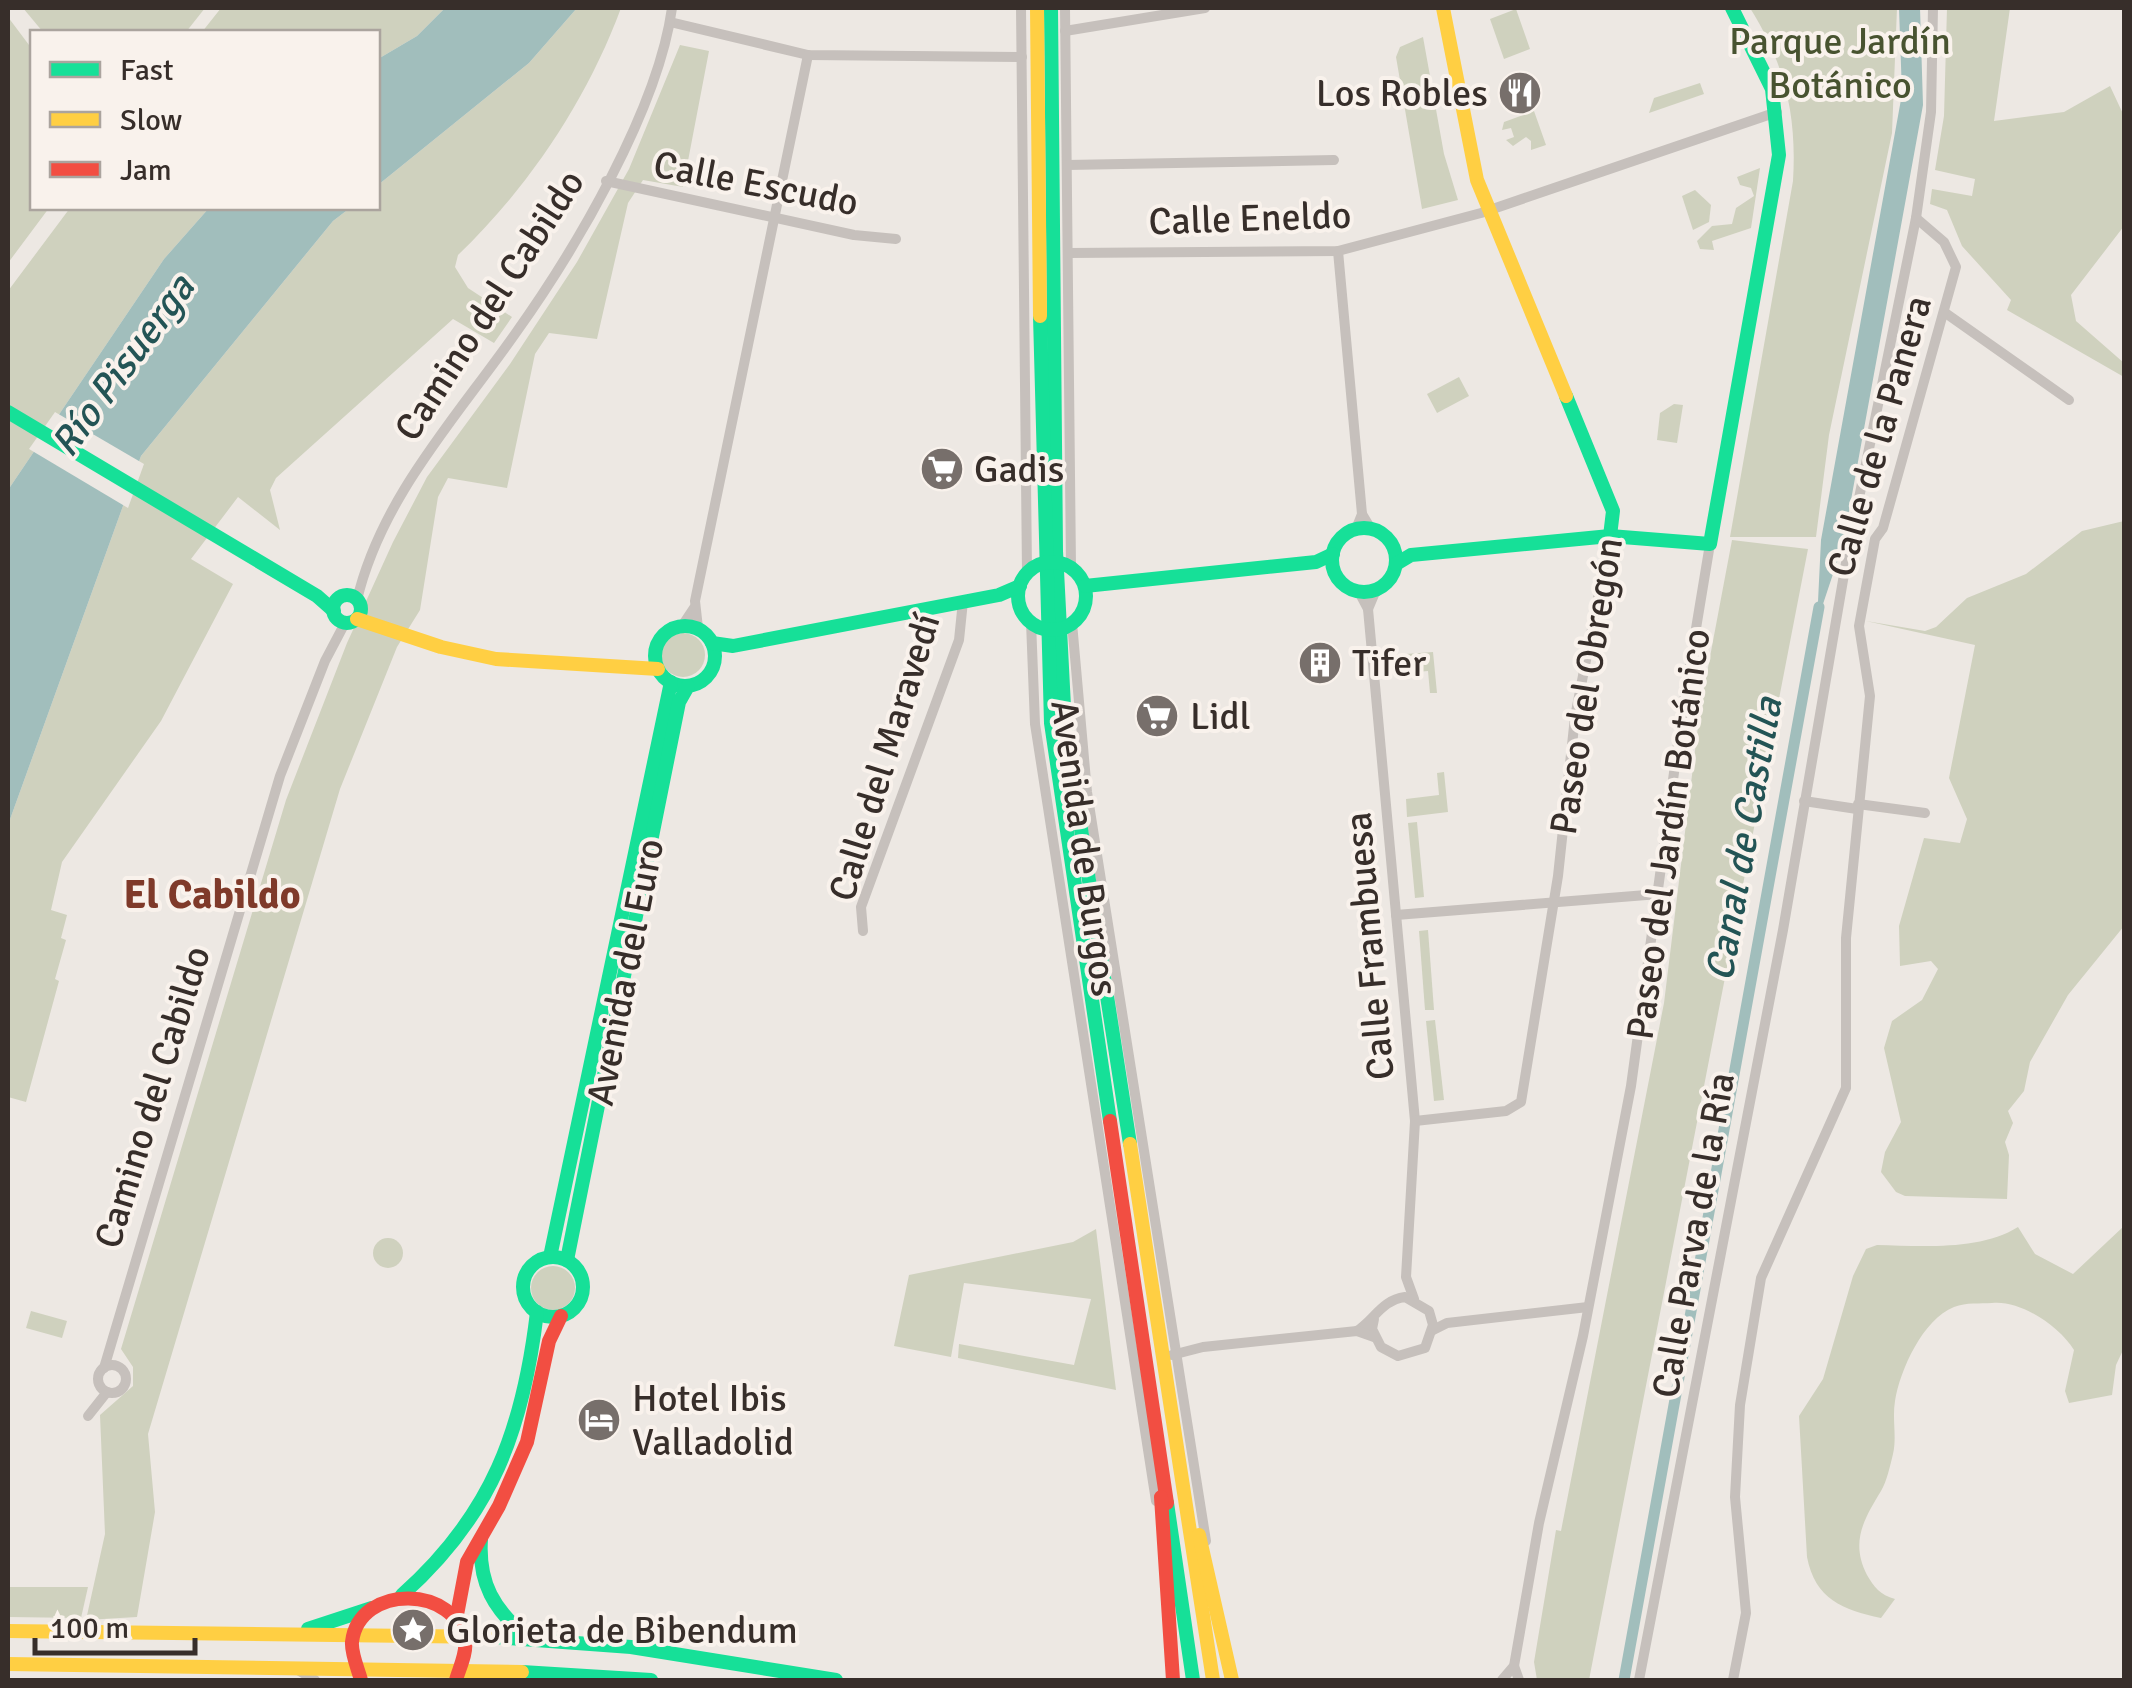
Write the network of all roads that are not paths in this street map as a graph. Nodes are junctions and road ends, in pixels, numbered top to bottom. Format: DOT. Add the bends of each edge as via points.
graph roads {
  1 [pos="672,8"];
  2 [pos="1037,8"];
  3 [pos="1051,8"];
  4 [pos="1065,8"];
  5 [pos="1204,8"];
  6 [pos="1443,8"];
  7 [pos="1732,8"];
  8 [pos="1933,8"];
  9 [pos="1022,9"];
  10 [pos="670,22"];
  11 [pos="1065,31"];
  12 [pos="808,55"];
  13 [pos="1022,57"];
  14 [pos="1777,112"];
  15 [pos="1052,118"];
  16 [pos="1334,160"];
  17 [pos="1024,164"];
  18 [pos="1068,171"];
  19 [pos="606,181"];
  20 [pos="1488,210"];
  21 [pos="1916,218"];
  22 [pos="774,219"];
  23 [pos="1068,236"];
  24 [pos="896,239"];
  25 [pos="1338,251"];
  26 [pos="1069,253"];
  27 [pos="1046,260"];
  28 [pos="1046,297"];
  29 [pos="1944,312"];
  30 [pos="1025,325"];
  31 [pos="1040,388"];
  32 [pos="1070,394"];
  33 [pos="2069,400"];
  34 [pos="8,412"];
  35 [pos="1026,454"];
  36 [pos="1364,529"];
  37 [pos="1852,533"];
  38 [pos="1610,536"];
  39 [pos="1875,538"];
  40 [pos="1710,544"];
  41 [pos="1393,546"];
  42 [pos="1412,555"];
  43 [pos="1333,561"];
  44 [pos="1058,564"];
  45 [pos="1396,564"];
  46 [pos="1024,579"];
  47 [pos="1085,586"];
  48 [pos="1376,590"];
  49 [pos="1359,592"];
  50 [pos="999,595"];
  51 [pos="963,601"];
  52 [pos="1019,603"];
  53 [pos="694,607"];
  54 [pos="1368,609"];
  55 [pos="348,610"];
  56 [pos="1031,622"];
  57 [pos="682,626"];
  58 [pos="1059,627"];
  59 [pos="698,628"];
  60 [pos="714,650"];
  61 [pos="656,662"];
  62 [pos="671,682"];
  63 [pos="688,686"];
  64 [pos="1083,743"];
  65 [pos="1040,750"];
  66 [pos="1058,790"];
  67 [pos="1804,801"];
  68 [pos="1074,804"];
  69 [pos="1858,806"];
  70 [pos="1924,814"];
  71 [pos="1102,881"];
  72 [pos="1060,882"];
  73 [pos="1659,894"];
  74 [pos="1082,902"];
  75 [pos="1554,905"];
  76 [pos="1396,916"];
  77 [pos="863,931"];
  78 [pos="1088,937"];
  79 [pos="1070,956"];
  80 [pos="1114,960"];
  81 [pos="1080,1020"];
  82 [pos="1104,1088"];
  83 [pos="1416,1121"];
  84 [pos="1114,1144"];
  85 [pos="1149,1180"];
  86 [pos="1110,1214"];
  87 [pos="1142,1238"];
  88 [pos="550,1257"];
  89 [pos="567,1260"];
  90 [pos="1406,1277"];
  91 [pos="1394,1298"];
  92 [pos="1414,1299"];
  93 [pos="1588,1308"];
  94 [pos="538,1312"];
  95 [pos="561,1316"];
  96 [pos="1374,1319"];
  97 [pos="1432,1324"];
  98 [pos="1357,1331"];
  99 [pos="1374,1336"];
  100 [pos="1130,1340"];
  101 [pos="110,1348"];
  102 [pos="1162,1356"];
  103 [pos="119,1367"];
  104 [pos="104,1368"];
  105 [pos="104,1394"];
  106 [pos="88,1416"];
  107 [pos="1162,1456"];
  108 [pos="1180,1474"];
  109 [pos="1160,1520"];
  110 [pos="481,1539"];
  111 [pos="1212,1576"];
  112 [pos="402,1594"];
  113 [pos="372,1608"];
  114 [pos="456,1620"];
  115 [pos="8,1631"];
  116 [pos="298,1633"];
  117 [pos="355,1634"];
  118 [pos="463,1636"];
  119 [pos="527,1637"];
  120 [pos="8,1664"];
  121 [pos="290,1666"];
  122 [pos="1514,1666"];
  123 [pos="516,1670"];
  124 [pos="459,1674"];
  125 [pos="357,1675"];
  126 [pos="315,1680"];
  127 [pos="488,1680"];
  128 [pos="652,1680"];
  129 [pos="836,1680"];
  130 [pos="1173,1680"];
  131 [pos="1193,1680"];
  132 [pos="1213,1680"];
  133 [pos="1232,1680"];
  134 [pos="1502,1680"];
  135 [pos="1519,1680"];
  136 [pos="1639,1680"];
  137 [pos="1733,1680"];
  1 -- 10 [label="street, Camino del Cabildo"];
  2 -- 27 [label="main road, Avenida de Burgos"];
  3 -- 15 [label="main road, Avenida de Burgos"];
  4 -- 11 [label="street, Avenida de Burgos"];
  5 -- 11 [label="street"];
  6 -- 20 [label="main road, Paseo del Obregón" via="1468,147"];
  7 -- 14 [label="main road, Paseo del Jardín Botánico" via="1762,60"];
  8 -- 21 [label="street, Calle Parva de la Ría" via="1932,112"];
  9 -- 13 [label="street"];
  10 -- 12 [label="street"];
  10 -- 19 [label="street, Camino del Cabildo"];
  11 -- 18 [label="street, Avenida de Burgos"];
  12 -- 13 [label="street"];
  12 -- 22 [label="street"];
  13 -- 17 [label="street"];
  14 -- 20 [label="street, Calle Eneldo"];
  14 -- 40 [label="main road, Paseo del Jardín Botánico" via="1779,155"];
  15 -- 18 [label="street"];
  15 -- 27 [label="main road, Avenida de Burgos"];
  16 -- 18 [label="street"];
  17 -- 27 [label="street" via="1031,255"];
  17 -- 30 [label="street"];
  18 -- 23 [label="street, Avenida de Burgos"];
  19 -- 22 [label="street, Calle Escudo"];
  19 -- 55 [label="street, Camino del Cabildo" via="550,282 403,492"];
  20 -- 25 [label="street, Calle Eneldo"];
  20 -- 38 [label="main road, Paseo del Obregón" via="1613,511"];
  21 -- 29 [label="street, Calle de la Panera" via="1953,257"];
  21 -- 37 [label="street, Calle Parva de la Ría"];
  22 -- 24 [label="street, Calle Escudo"];
  22 -- 53 [label="street"];
  23 -- 26 [label="street, Avenida de Burgos"];
  23 -- 27 [label="street" via="1061,254"];
  25 -- 26 [label="street, Calle Eneldo"];
  25 -- 36 [label="street"];
  26 -- 32 [label="street, Avenida de Burgos"];
  27 -- 28 [label="main road, Avenida de Burgos"];
  28 -- 30 [label="street" via="1030,301"];
  28 -- 31 [label="main road, Avenida de Burgos"];
  28 -- 32 [label="street" via="1064,312"];
  28 -- 44 [label="main road, Avenida de Burgos"];
  29 -- 33 [label="street"];
  29 -- 39 [label="street, Calle de la Panera"];
  30 -- 35 [label="street"];
  31 -- 35 [label="street"];
  31 -- 44 [label="main road, Avenida de Burgos"];
  32 -- 44 [label="street, Avenida de Burgos"];
  34 -- 55 [label="main road"];
  35 -- 46 [label="street"];
  36 -- 41 [label="main road" via="1386,536"];
  36 -- 43 [label="main road" via="1340,540"];
  37 -- 39 [label="street"];
  37 -- 67 [label="street, Calle Parva de la Ría"];
  38 -- 40 [label="main road"];
  38 -- 42 [label="main road"];
  38 -- 75 [label="street, Paseo del Obregón" via="1575,718"];
  39 -- 69 [label="street, Calle de la Panera" via="1860,626 1870,696"];
  40 -- 73 [label="street, Paseo del Jardín Botánico"];
  41 -- 42 [label="main road"];
  41 -- 45 [label="main road"];
  42 -- 45 [label="main road"];
  43 -- 47 [label="main road"];
  43 -- 49 [label="main road" via="1345,586"];
  44 -- 46 [label="main road"];
  44 -- 47 [label="main road"];
  44 -- 58 [label="main road, Avenida de Burgos"];
  45 -- 48 [label="main road"];
  46 -- 50 [label="main road"];
  46 -- 52 [label="main road"];
  47 -- 58 [label="main road" via="1084,610"];
  48 -- 49 [label="main road"];
  48 -- 54 [label="street, Calle Frambuesa"];
  49 -- 54 [label="street, Calle Frambuesa"];
  50 -- 51 [label="main road"];
  50 -- 52 [label="main road"];
  51 -- 60 [label="main road"];
  51 -- 77 [label="street, Calle del Maravedí" via="959,640 861,906"];
  52 -- 56 [label="main road"];
  53 -- 57 [label="street"];
  53 -- 59 [label="street"];
  54 -- 76 [label="street, Calle Frambuesa"];
  55 -- 61 [label="main road" via="441,647 496,660 542,666"];
  55 -- 101 [label="street, Camino del Cabildo" via="280,776"];
  56 -- 58 [label="main road"];
  56 -- 65 [label="street, Avenida de Burgos"];
  57 -- 59 [label="main road"];
  57 -- 61 [label="main road" via="664,634"];
  58 -- 64 [label="street, Avenida de Burgos"];
  58 -- 66 [label="main road, Avenida de Burgos"];
  58 -- 68 [label="main road, Avenida de Burgos"];
  59 -- 60 [label="main road"];
  60 -- 63 [label="main road" via="708,674"];
  61 -- 62 [label="main road"];
  62 -- 63 [label="main road"];
  62 -- 88 [label="main road, Avenida del Euro"];
  63 -- 89 [label="main road, Avenida del Euro" via="678,702"];
  64 -- 68 [label="street"];
  64 -- 71 [label="street, Avenida de Burgos"];
  65 -- 66 [label="street"];
  65 -- 72 [label="street, Avenida de Burgos"];
  66 -- 74 [label="main road, Avenida de Burgos"];
  67 -- 69 [label="street"];
  67 -- 136 [label="street, Calle Parva de la Ría"];
  68 -- 74 [label="main road, Avenida de Burgos"];
  69 -- 70 [label="street"];
  69 -- 137 [label="street, Calle de la Panera" via="1846,938 1846,1088 1761,1278 1740,1405 1734,1496 1746,1613"];
  71 -- 74 [label="street" via="1098,896"];
  71 -- 80 [label="street, Avenida de Burgos"];
  72 -- 74 [label="street" via="1067,897"];
  72 -- 79 [label="street, Avenida de Burgos"];
  73 -- 75 [label="street"];
  73 -- 93 [label="street, Paseo del Jardín Botánico"];
  74 -- 78 [label="main road, Avenida de Burgos"];
  75 -- 76 [label="street"];
  75 -- 83 [label="street, Paseo del Obregón" via="1521,1102 1506,1111"];
  76 -- 83 [label="street, Calle Frambuesa"];
  78 -- 79 [label="street" via="1074,942"];
  78 -- 80 [label="street" via="1105,942"];
  78 -- 82 [label="main road, Avenida de Burgos"];
  78 -- 87 [label="main road, Avenida de Burgos"];
  79 -- 81 [label="street, Avenida de Burgos"];
  80 -- 85 [label="street, Avenida de Burgos"];
  81 -- 82 [label="street"];
  81 -- 86 [label="street, Avenida de Burgos"];
  82 -- 84 [label="main road, Avenida de Burgos"];
  83 -- 90 [label="street, Calle Frambuesa"];
  84 -- 86 [label="street"];
  84 -- 102 [label="main road, Avenida de Burgos"];
  85 -- 87 [label="street"];
  85 -- 102 [label="street, Avenida de Burgos"];
  86 -- 100 [label="street, Avenida de Burgos"];
  87 -- 102 [label="main road, Avenida de Burgos"];
  88 -- 89 [label="main road"];
  88 -- 94 [label="main road" via="525,1277 525,1296"];
  89 -- 95 [label="main road" via="580,1272 583,1292"];
  90 -- 91 [label="street, Calle Frambuesa"];
  90 -- 92 [label="street, Calle Frambuesa"];
  91 -- 92 [label="street"];
  91 -- 96 [label="street"];
  92 -- 97 [label="street"];
  93 -- 97 [label="street"];
  93 -- 122 [label="street, Paseo del Jardín Botánico"];
  94 -- 95 [label="main road"];
  94 -- 112 [label="main road" via="526,1387 501,1472 449,1554"];
  95 -- 110 [label="main road" via="527,1442"];
  96 -- 98 [label="street"];
  96 -- 99 [label="street"];
  97 -- 99 [label="street" via="1424,1348 1408,1356 1388,1353"];
  98 -- 99 [label="street"];
  98 -- 102 [label="street"];
  100 -- 102 [label="street" via="1139,1360"];
  100 -- 109 [label="street, Avenida de Burgos"];
  101 -- 103 [label="street"];
  101 -- 104 [label="street, Camino del Cabildo"];
  102 -- 107 [label="main road, Avenida de Burgos"];
  102 -- 108 [label="main road, Avenida de Burgos"];
  102 -- 111 [label="street, Avenida de Burgos"];
  103 -- 104 [label="street"];
  103 -- 105 [label="street" via="126,1383"];
  104 -- 105 [label="street" via="98,1379"];
  105 -- 106 [label="street"];
  107 -- 109 [label="main road"];
  107 -- 131 [label="main road, Avenida de Burgos"];
  108 -- 111 [label="main road"];
  108 -- 132 [label="main road, Avenida de Burgos"];
  109 -- 130 [label="main road"];
  110 -- 114 [label="main road" via="467,1562"];
  110 -- 119 [label="main road" via="484,1591"];
  111 -- 133 [label="main road"];
  112 -- 113 [label="main road"];
  112 -- 114 [label="main road" via="437,1602"];
  113 -- 116 [label="main road"];
  113 -- 117 [label="main road"];
  114 -- 118 [label="main road"];
  115 -- 116 [label="main road"];
  116 -- 117 [label="main road"];
  117 -- 118 [label="main road"];
  117 -- 125 [label="main road"];
  118 -- 119 [label="main road"];
  118 -- 124 [label="main road"];
  119 -- 129 [label="main road" via="726,1658"];
  120 -- 121 [label="main road"];
  121 -- 125 [label="main road"];
  121 -- 126 [label="street"];
  122 -- 134 [label="street"];
  122 -- 135 [label="street, Paseo del Jardín Botánico"];
  123 -- 124 [label="main road"];
  123 -- 127 [label="main road"];
  123 -- 128 [label="main road"];
  124 -- 125 [label="main road"];
}
